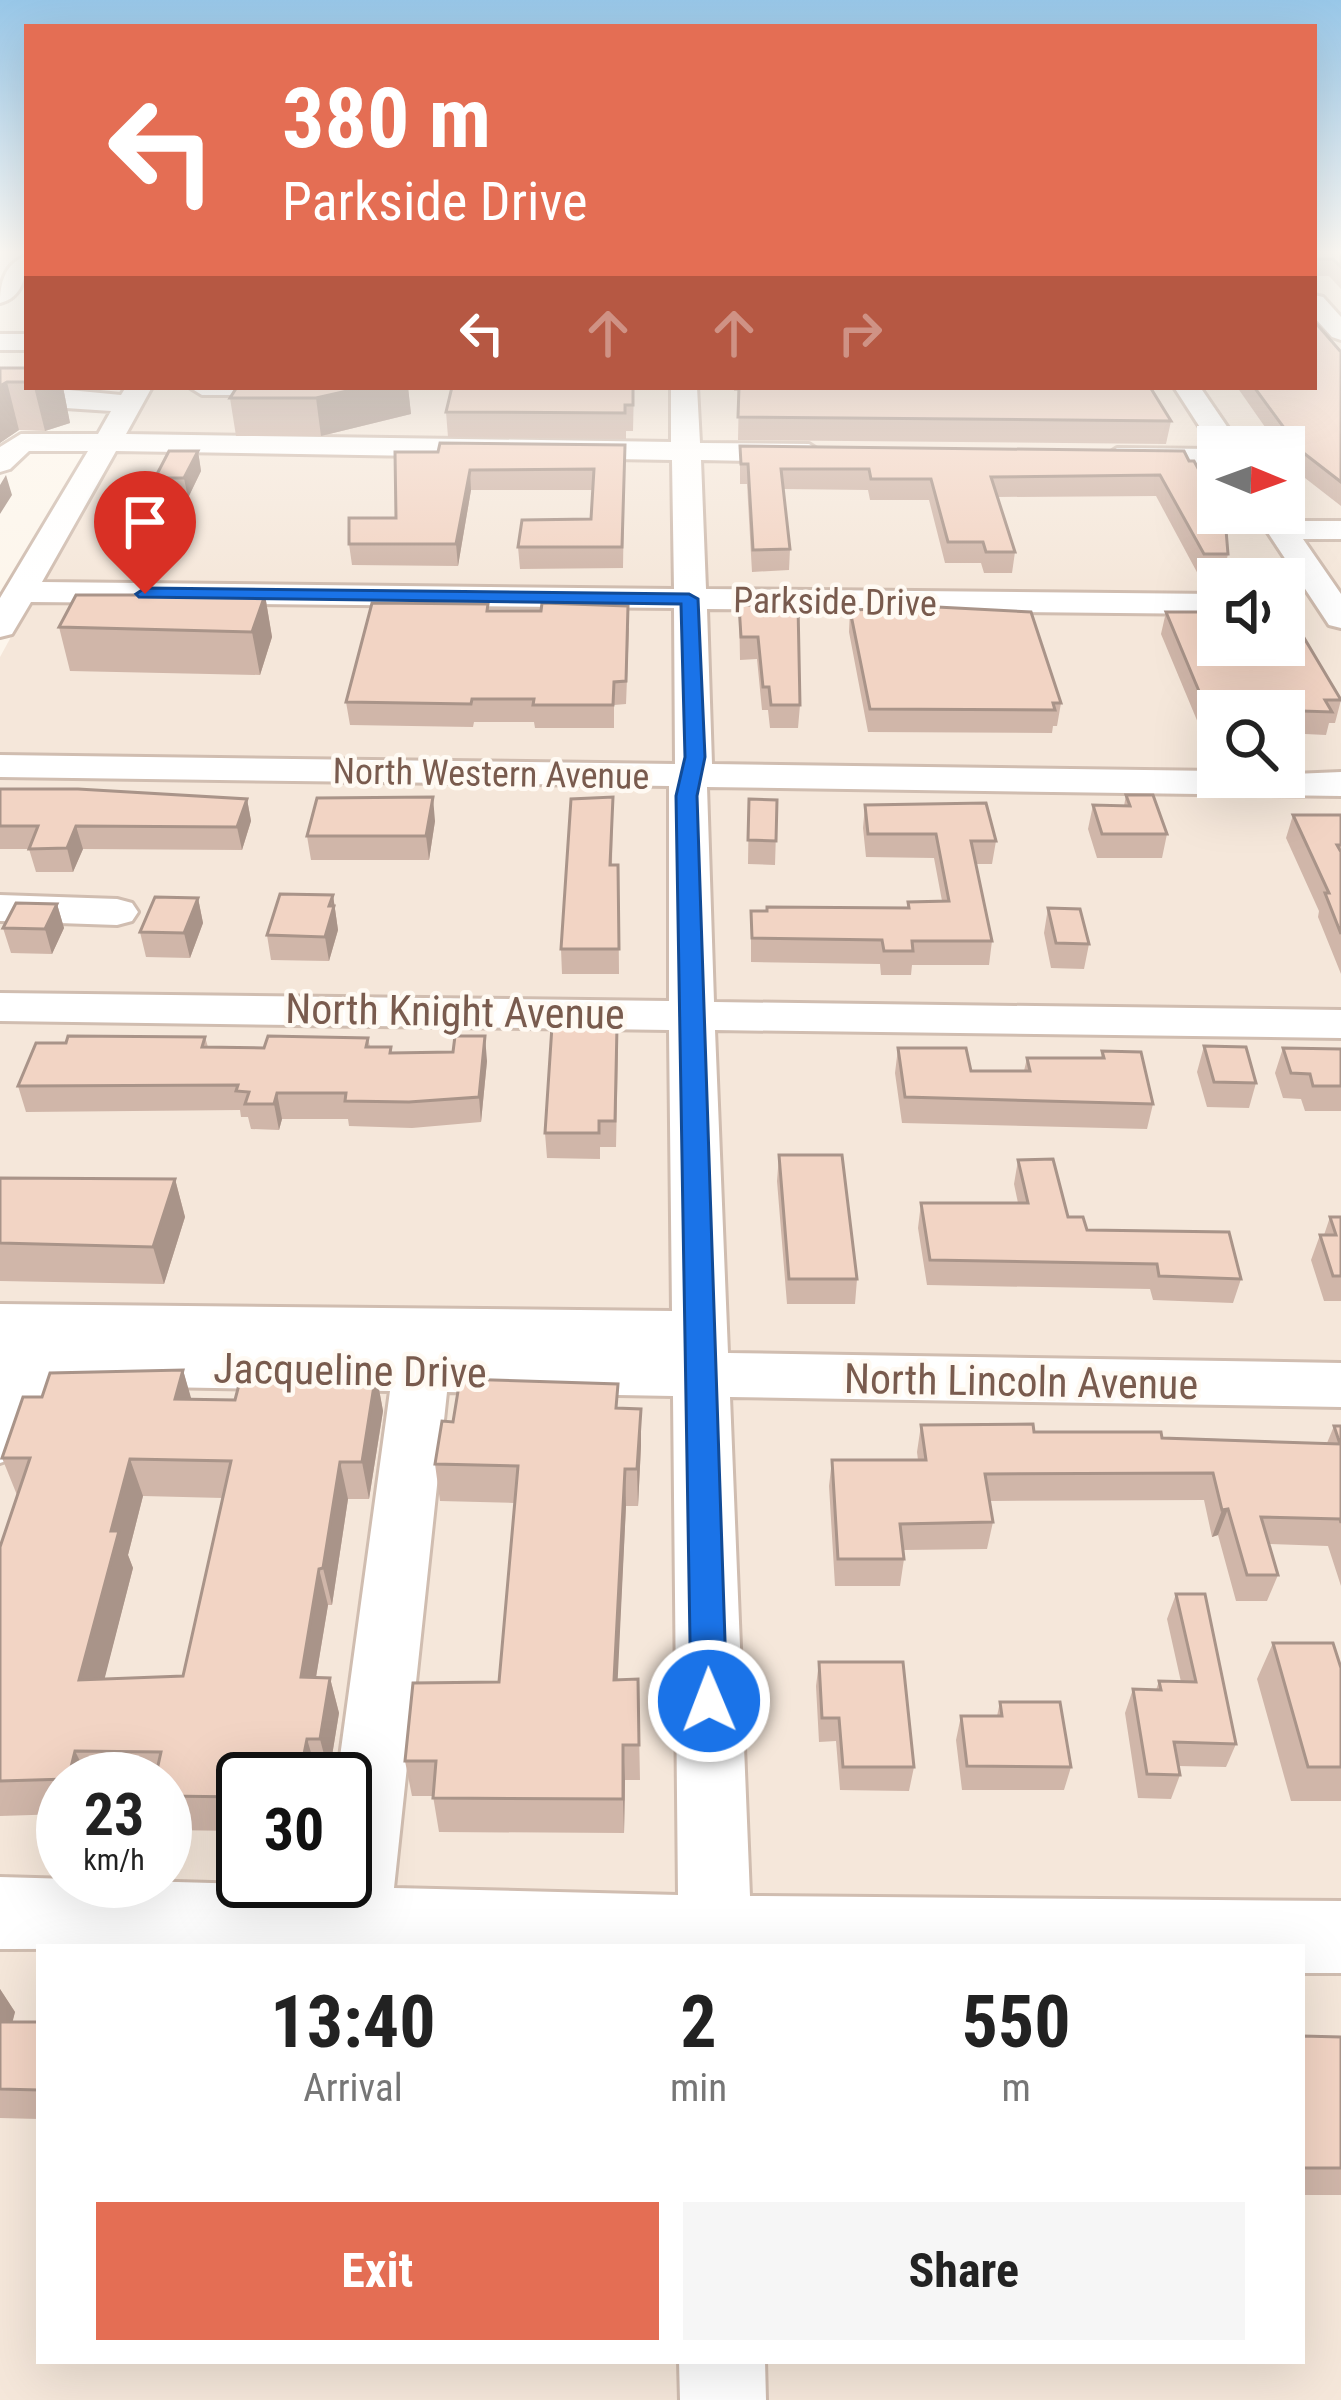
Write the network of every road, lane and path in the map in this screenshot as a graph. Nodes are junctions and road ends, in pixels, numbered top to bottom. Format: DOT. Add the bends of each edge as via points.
graph roads {
  1 [pos="50,390"];
  2 [pos="684,390"];
  3 [pos="1189,390"];
  4 [pos="134,395"];
  5 [pos="1213,426"];
  6 [pos="97,446"];
  7 [pos="9,450"];
  8 [pos="686,452"];
  9 [pos="848,454"];
  10 [pos="1079,457"];
  11 [pos="1197,458"];
  12 [pos="1305,526"];
  13 [pos="1341,530"];
  14 [pos="1282,534"];
  15 [pos="9,539"];
  16 [pos="51,539"];
  17 [pos="20,592"];
  18 [pos="689,599"];
  19 [pos="1197,604"];
  20 [pos="1324,610"];
  21 [pos="0,627"];
  22 [pos="0,766"];
  23 [pos="691,775"];
  24 [pos="1341,784"];
  25 [pos="0,908"];
  26 [pos="117,911"];
  27 [pos="0,1007"];
  28 [pos="692,1014"];
  29 [pos="1341,1024"];
  30 [pos="9,1350"];
  31 [pos="700,1354"];
  32 [pos="421,1371"];
  33 [pos="1341,1385"];
  34 [pos="0,1440"];
  35 [pos="0,1913"];
  36 [pos="354,1922"];
  37 [pos="1341,1937"];
  38 [pos="715,1940"];
  39 [pos="722,2364"];
  40 [pos="723,2400"];
  1 -- 4 [label="street" via="45,400"];
  2 -- 8 [label="street"];
  3 -- 5 [label="street"];
  4 -- 6 [label="street"];
  6 -- 7 [label="street"];
  6 -- 8 [label="street"];
  6 -- 16 [label="street"];
  8 -- 9 [label="street"];
  8 -- 18 [label="street"];
  10 -- 11 [label="street"];
  12 -- 13 [label="street"];
  14 -- 20 [label="street"];
  15 -- 16 [label="street"];
  16 -- 17 [label="street"];
  17 -- 18 [label="street, Parkside Drive"];
  17 -- 21 [label="street"];
  18 -- 19 [label="street, Parkside Drive"];
  18 -- 23 [label="street"];
  22 -- 23 [label="street, North Western Avenue"];
  23 -- 24 [label="street, North Western Avenue"];
  23 -- 28 [label="street"];
  25 -- 26 [label="street"];
  27 -- 28 [label="street, North Knight Avenue"];
  28 -- 29 [label="street, North Knight Avenue"];
  28 -- 31 [label="street"];
  30 -- 31 [label="street"];
  30 -- 32 [label="street, Jacqueline Drive"];
  30 -- 34 [label="street"];
  31 -- 32 [label="street, Jacqueline Drive"];
  31 -- 33 [label="street, North Lincoln Avenue"];
  31 -- 38 [label="street"];
  32 -- 36 [label="street"];
  35 -- 36 [label="street"];
  36 -- 38 [label="street"];
  37 -- 38 [label="street"];
  39 -- 40 [label="street"];
}
